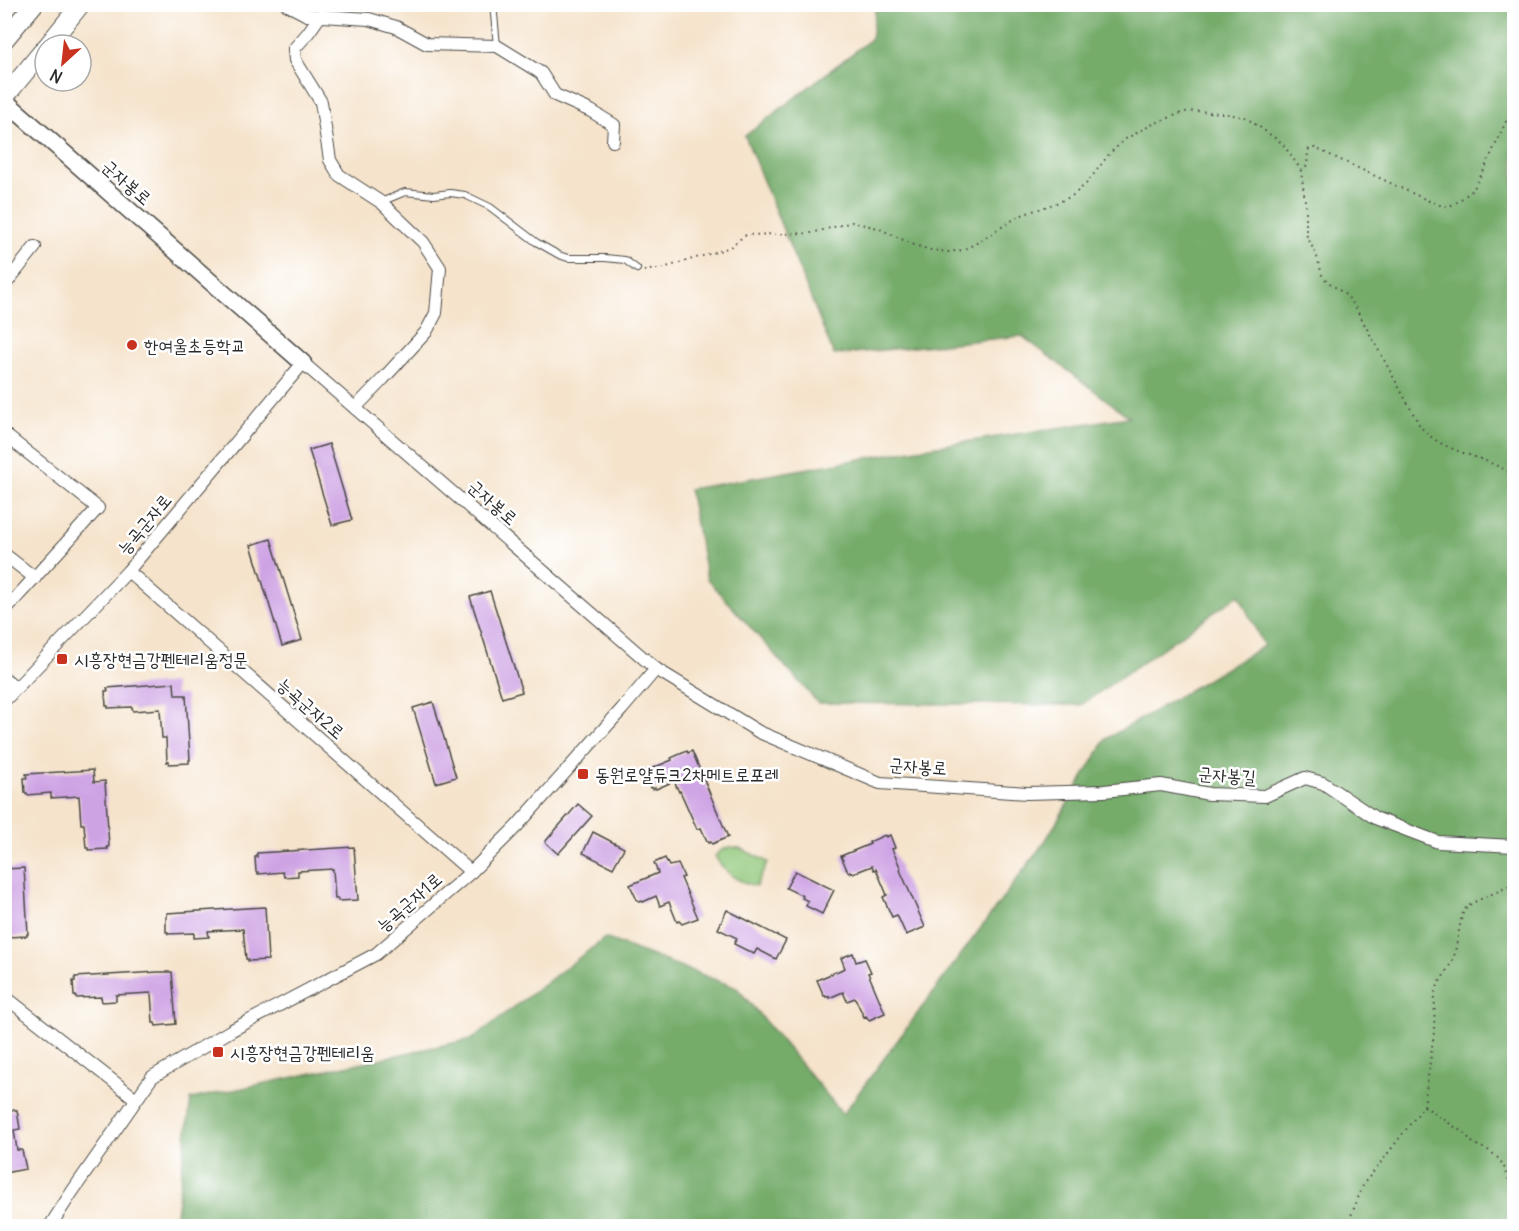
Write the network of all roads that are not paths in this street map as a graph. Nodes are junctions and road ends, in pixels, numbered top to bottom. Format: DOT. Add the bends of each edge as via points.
graph roads {
  1 [pos="34,4"];
  2 [pos="81,4"];
  3 [pos="286,4"];
  4 [pos="493,4"];
  5 [pos="320,16"];
  6 [pos="57,33"];
  7 [pos="4,40"];
  8 [pos="497,46"];
  9 [pos="33,63"];
  10 [pos="4,99"];
  11 [pos="613,141"];
  12 [pos="381,202"];
  13 [pos="35,247"];
  14 [pos="637,269"];
  15 [pos="4,286"];
  16 [pos="303,363"];
  17 [pos="355,408"];
  18 [pos="4,434"];
  19 [pos="4,554"];
  20 [pos="128,571"];
  21 [pos="34,578"];
  22 [pos="4,611"];
  23 [pos="656,669"];
  24 [pos="4,678"];
  25 [pos="16,688"];
  26 [pos="4,701"];
  27 [pos="1027,793"];
  28 [pos="1515,846"];
  29 [pos="471,872"];
  30 [pos="4,996"];
  31 [pos="136,1099"];
  32 [pos="50,1227"];
  1 -- 7 [label="main road"];
  2 -- 6 [label="main road"];
  3 -- 5 [label="street" via="307,15"];
  4 -- 8 [label="lane"];
  5 -- 8 [label="street" via="369,20 396,27 428,44"];
  5 -- 12 [label="street" via="294,49 296,60 321,102 330,160 339,175"];
  8 -- 11 [label="street" via="541,74 555,95 614,125"];
  9 -- 10 [label="main road"];
  10 -- 16 [label="main road, 군자봉로"];
  12 -- 14 [label="lane" via="405,192 465,195 490,207 559,255 625,260"];
  12 -- 17 [label="street" via="423,242 440,268 439,290 436,313 426,332"];
  13 -- 15 [label="street"];
  16 -- 17 [label="street, 군자봉로"];
  16 -- 20 [label="street, 능곡군자로"];
  17 -- 23 [label="street, 군자봉로"];
  18 -- 21 [label="street" via="98,508"];
  19 -- 21 [label="street"];
  20 -- 25 [label="street, 능곡군자로"];
  20 -- 29 [label="street, 능곡군자2로"];
  21 -- 22 [label="street"];
  23 -- 27 [label="street, 군자봉로" via="759,732 880,783"];
  23 -- 29 [label="street, 능곡군자1로"];
  24 -- 25 [label="street"];
  25 -- 26 [label="street, 능곡군자로"];
  27 -- 28 [label="street, 군자봉길" via="1161,786 1209,794 1265,796 1305,778 1323,783 1376,818 1438,842"];
  29 -- 31 [label="street, 능곡군자1로" via="376,954 152,1077"];
  30 -- 31 [label="street"];
  31 -- 32 [label="street, 능곡군자1로"];
}
